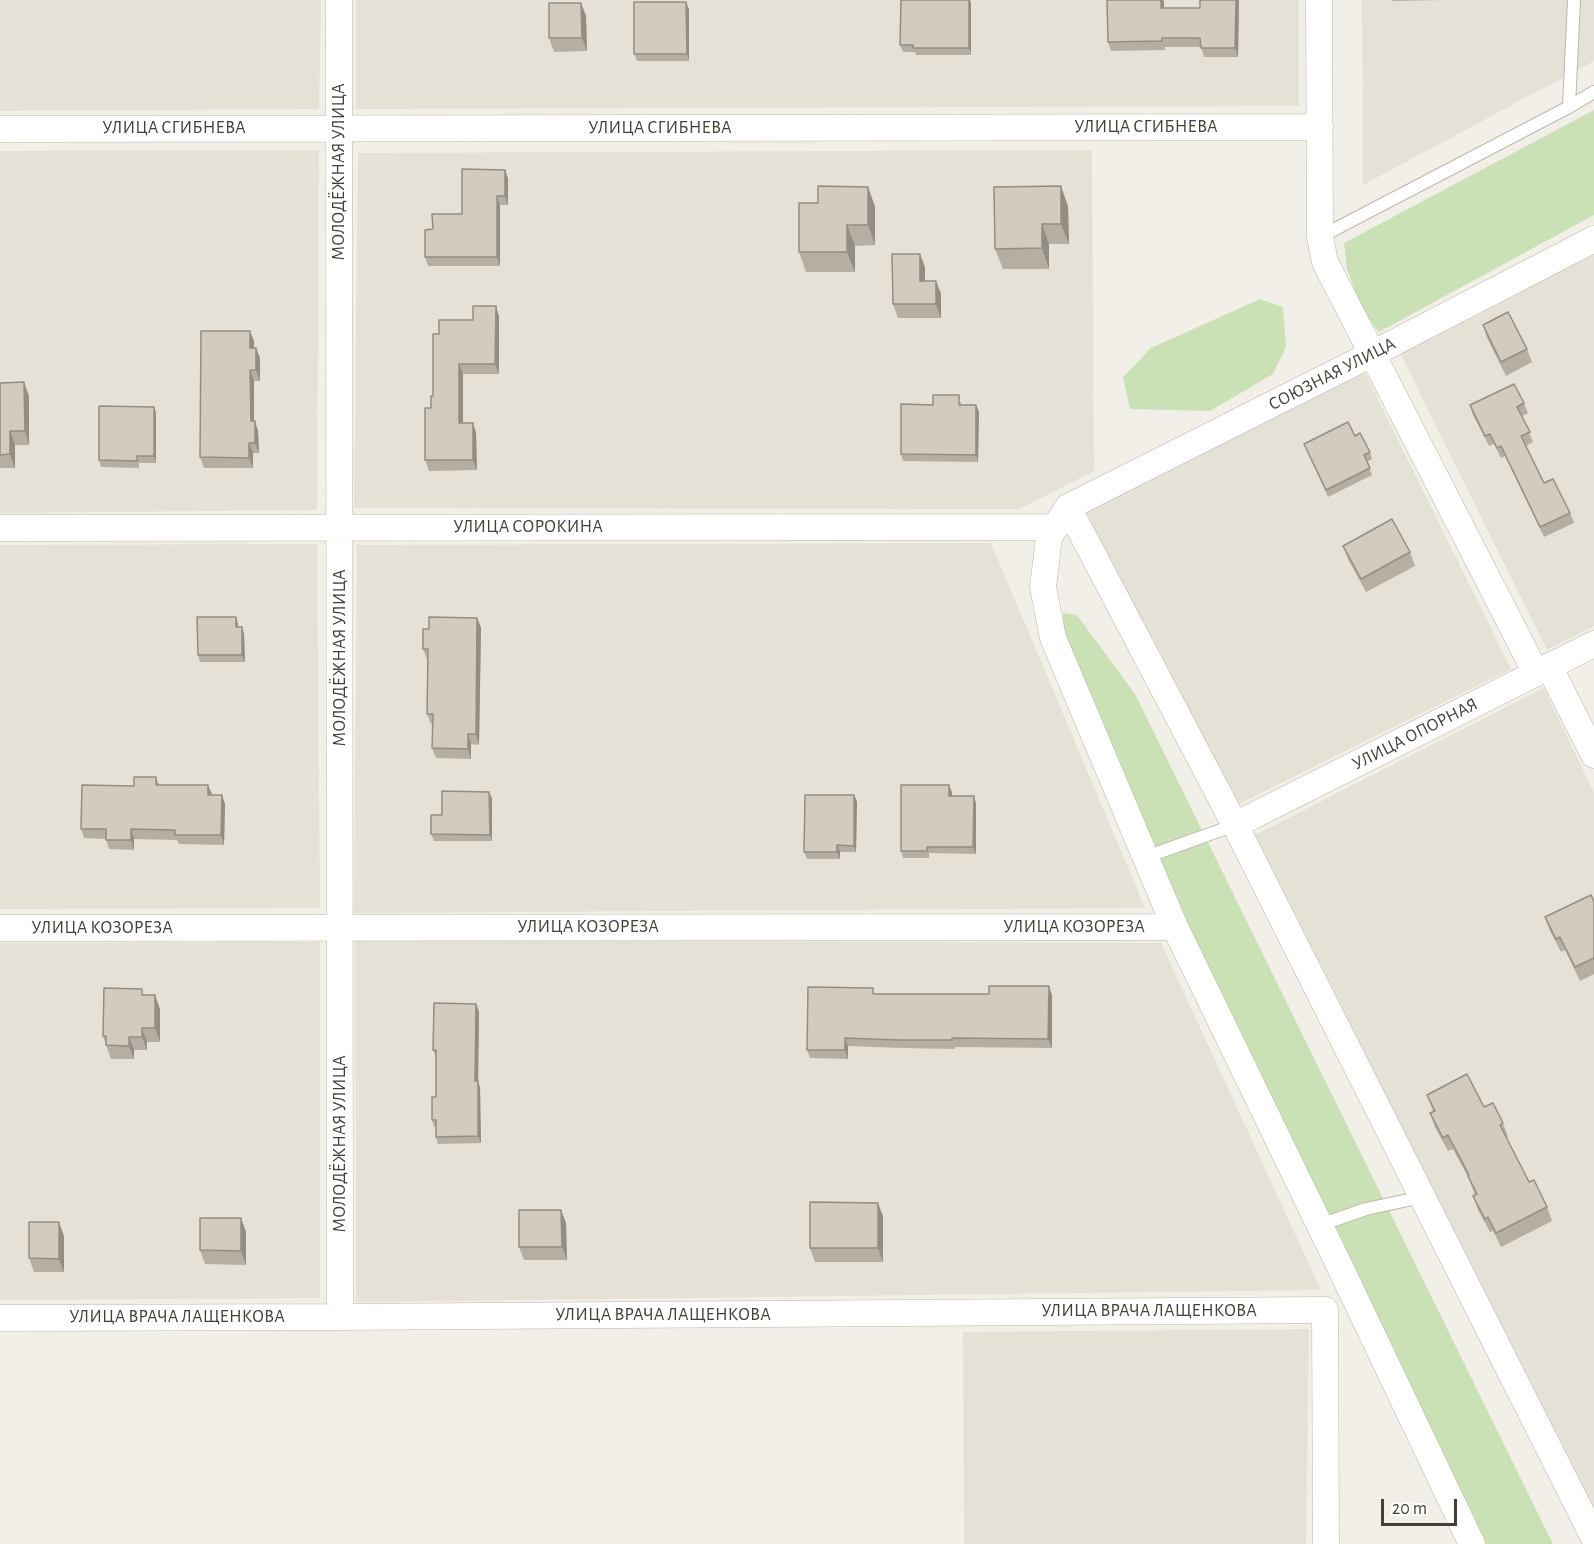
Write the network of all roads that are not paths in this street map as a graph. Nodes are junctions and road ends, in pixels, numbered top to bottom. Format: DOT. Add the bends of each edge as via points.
graph roads {
  1 [pos="339,0"];
  2 [pos="1319,0"];
  3 [pos="1574,0"];
  4 [pos="1594,92"];
  5 [pos="1569,107"];
  6 [pos="1320,127"];
  7 [pos="339,128"];
  8 [pos="0,129"];
  9 [pos="1320,237"];
  10 [pos="1594,239"];
  11 [pos="1372,354"];
  12 [pos="1062,517"];
  13 [pos="339,527"];
  14 [pos="0,528"];
  15 [pos="1594,644"];
  16 [pos="1543,670"];
  17 [pos="1594,755"];
  18 [pos="1235,825"];
  19 [pos="1146,857"];
  20 [pos="340,927"];
  21 [pos="1175,927"];
  22 [pos="0,928"];
  23 [pos="1422,1197"];
  24 [pos="1320,1225"];
  25 [pos="1338,1300"];
  26 [pos="340,1317"];
  27 [pos="0,1318"];
  28 [pos="1594,1538"];
  29 [pos="1326,1544"];
  30 [pos="1472,1544"];
  1 -- 7 [label="street, МОЛОДЁЖНАЯ УЛИЦА"];
  2 -- 6 [label="street"];
  3 -- 5 [label="lane"];
  4 -- 5 [label="lane"];
  5 -- 9 [label="lane"];
  6 -- 7 [label="street, УЛИЦА СГИБНЕВА"];
  6 -- 9 [label="street"];
  7 -- 8 [label="street, УЛИЦА СГИБНЕВА"];
  7 -- 13 [label="street, МОЛОДЁЖНАЯ УЛИЦА"];
  9 -- 11 [label="street" via="1325,262"];
  10 -- 11 [label="street, СОЮЗНАЯ УЛИЦА"];
  11 -- 12 [label="street, СОЮЗНАЯ УЛИЦА"];
  11 -- 16 [label="street"];
  12 -- 13 [label="street, УЛИЦА СОРОКИНА"];
  12 -- 18 [label="street"];
  12 -- 19 [label="street" via="1049,537 1043,587 1053,638"];
  13 -- 14 [label="street, УЛИЦА СОРОКИНА"];
  13 -- 20 [label="street, МОЛОДЁЖНАЯ УЛИЦА"];
  15 -- 16 [label="street, УЛИЦА ОПОРНАЯ"];
  16 -- 17 [label="street"];
  16 -- 18 [label="street, УЛИЦА ОПОРНАЯ"];
  18 -- 19 [label="lane"];
  18 -- 23 [label="street"];
  19 -- 21 [label="street"];
  20 -- 21 [label="street, УЛИЦА КОЗОРЕЗА"];
  20 -- 22 [label="street, УЛИЦА КОЗОРЕЗА"];
  20 -- 26 [label="street, МОЛОДЁЖНАЯ УЛИЦА"];
  21 -- 24 [label="street"];
  23 -- 24 [label="lane" via="1366,1209"];
  23 -- 28 [label="street"];
  24 -- 25 [label="street"];
  25 -- 26 [label="street, УЛИЦА ВРАЧА ЛАЩЕНКОВА"];
  25 -- 29 [label="street"];
  25 -- 30 [label="street"];
  26 -- 27 [label="street, УЛИЦА ВРАЧА ЛАЩЕНКОВА"];
}
